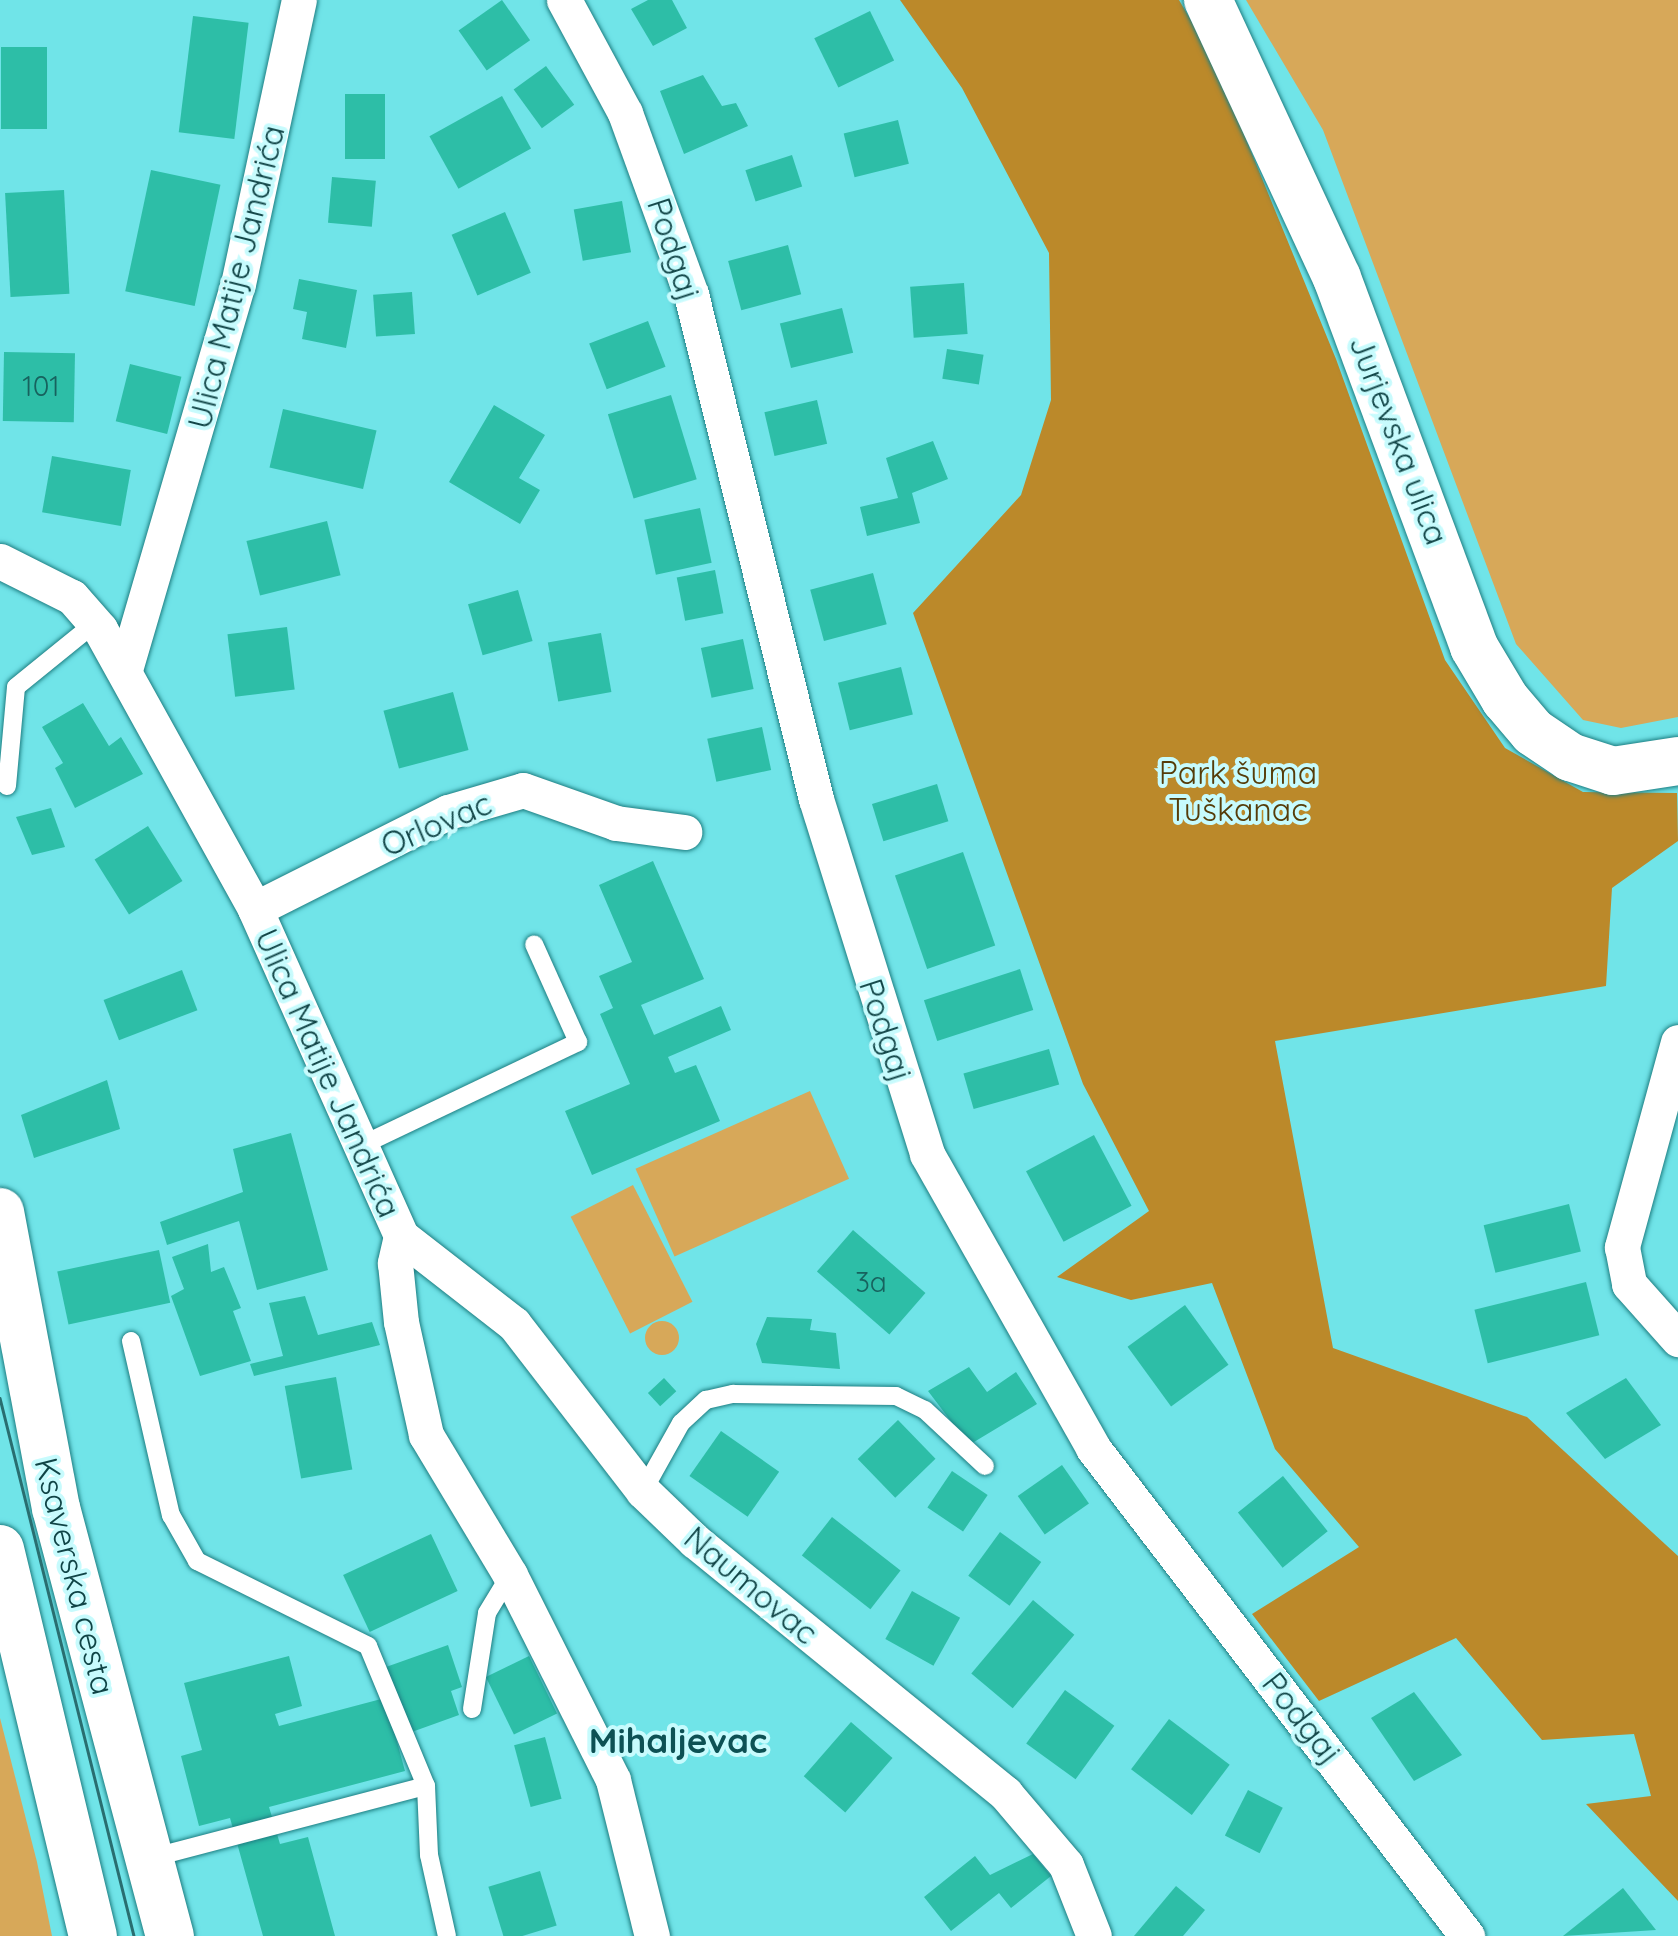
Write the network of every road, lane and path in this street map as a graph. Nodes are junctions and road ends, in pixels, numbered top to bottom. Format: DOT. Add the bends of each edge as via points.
graph roads {
  1 [pos="300,0"];
  2 [pos="564,0"];
  3 [pos="1208,0"];
  4 [pos="0,562"];
  5 [pos="95,623"];
  6 [pos="126,666"];
  7 [pos="1678,761"];
  8 [pos="7,786"];
  9 [pos="684,832"];
  10 [pos="254,909"];
  11 [pos="534,944"];
  12 [pos="1678,1042"];
  13 [pos="357,1148"];
  14 [pos="0,1212"];
  15 [pos="401,1236"];
  16 [pos="1678,1339"];
  17 [pos="131,1341"];
  18 [pos="984,1466"];
  19 [pos="643,1491"];
  20 [pos="0,1549"];
  21 [pos="510,1575"];
  22 [pos="472,1709"];
  23 [pos="426,1786"];
  24 [pos="149,1859"];
  25 [pos="92,1936"];
  26 [pos="170,1936"];
  27 [pos="447,1936"];
  28 [pos="652,1936"];
  29 [pos="1094,1936"];
  30 [pos="1467,1936"];
  1 -- 6 [label="street, Ulica Matije Jandrića" via="238,284"];
  2 -- 30 [label="street, Podgaj" via="625,112 691,294 817,804 927,1154 1093,1448"];
  3 -- 7 [label="main road, Jurjevska ulica" via="1337,278 1474,647 1505,699 1533,732 1570,756 1613,771"];
  4 -- 5 [label="street, Ulica Matije Jandrića" via="72,597"];
  5 -- 6 [label="street, Ulica Matije Jandrića"];
  5 -- 8 [label="lane" via="16,688"];
  6 -- 10 [label="street, Ulica Matije Jandrića"];
  9 -- 10 [label="street, Orlovac" via="616,823 522,790 448,812"];
  10 -- 13 [label="street, Ulica Matije Jandrića"];
  11 -- 13 [label="lane" via="578,1042"];
  12 -- 16 [label="street" via="1622,1247 1629,1284"];
  13 -- 15 [label="street, Ulica Matije Jandrića"];
  14 -- 24 [label="main road, Ksaverska cesta" via="56,1508"];
  15 -- 19 [label="street, Naumovac" via="514,1324"];
  15 -- 21 [label="street, Ulica Matije Jandrića" via="394,1263 401,1322 426,1435"];
  17 -- 23 [label="lane" via="170,1515 197,1561 368,1646"];
  18 -- 19 [label="lane" via="924,1410 896,1396 733,1394 706,1400 681,1423"];
  19 -- 29 [label="street, Naumovac" via="1005,1793 1066,1865"];
  20 -- 25 [label="main road, Ksaverska cesta"];
  21 -- 22 [label="lane" via="487,1613"];
  21 -- 28 [label="street, Ulica Matije Jandrića" via="613,1780"];
  23 -- 24 [label="lane"];
  23 -- 27 [label="lane" via="429,1855"];
  24 -- 26 [label="main road, Ksaverska cesta"];
}
